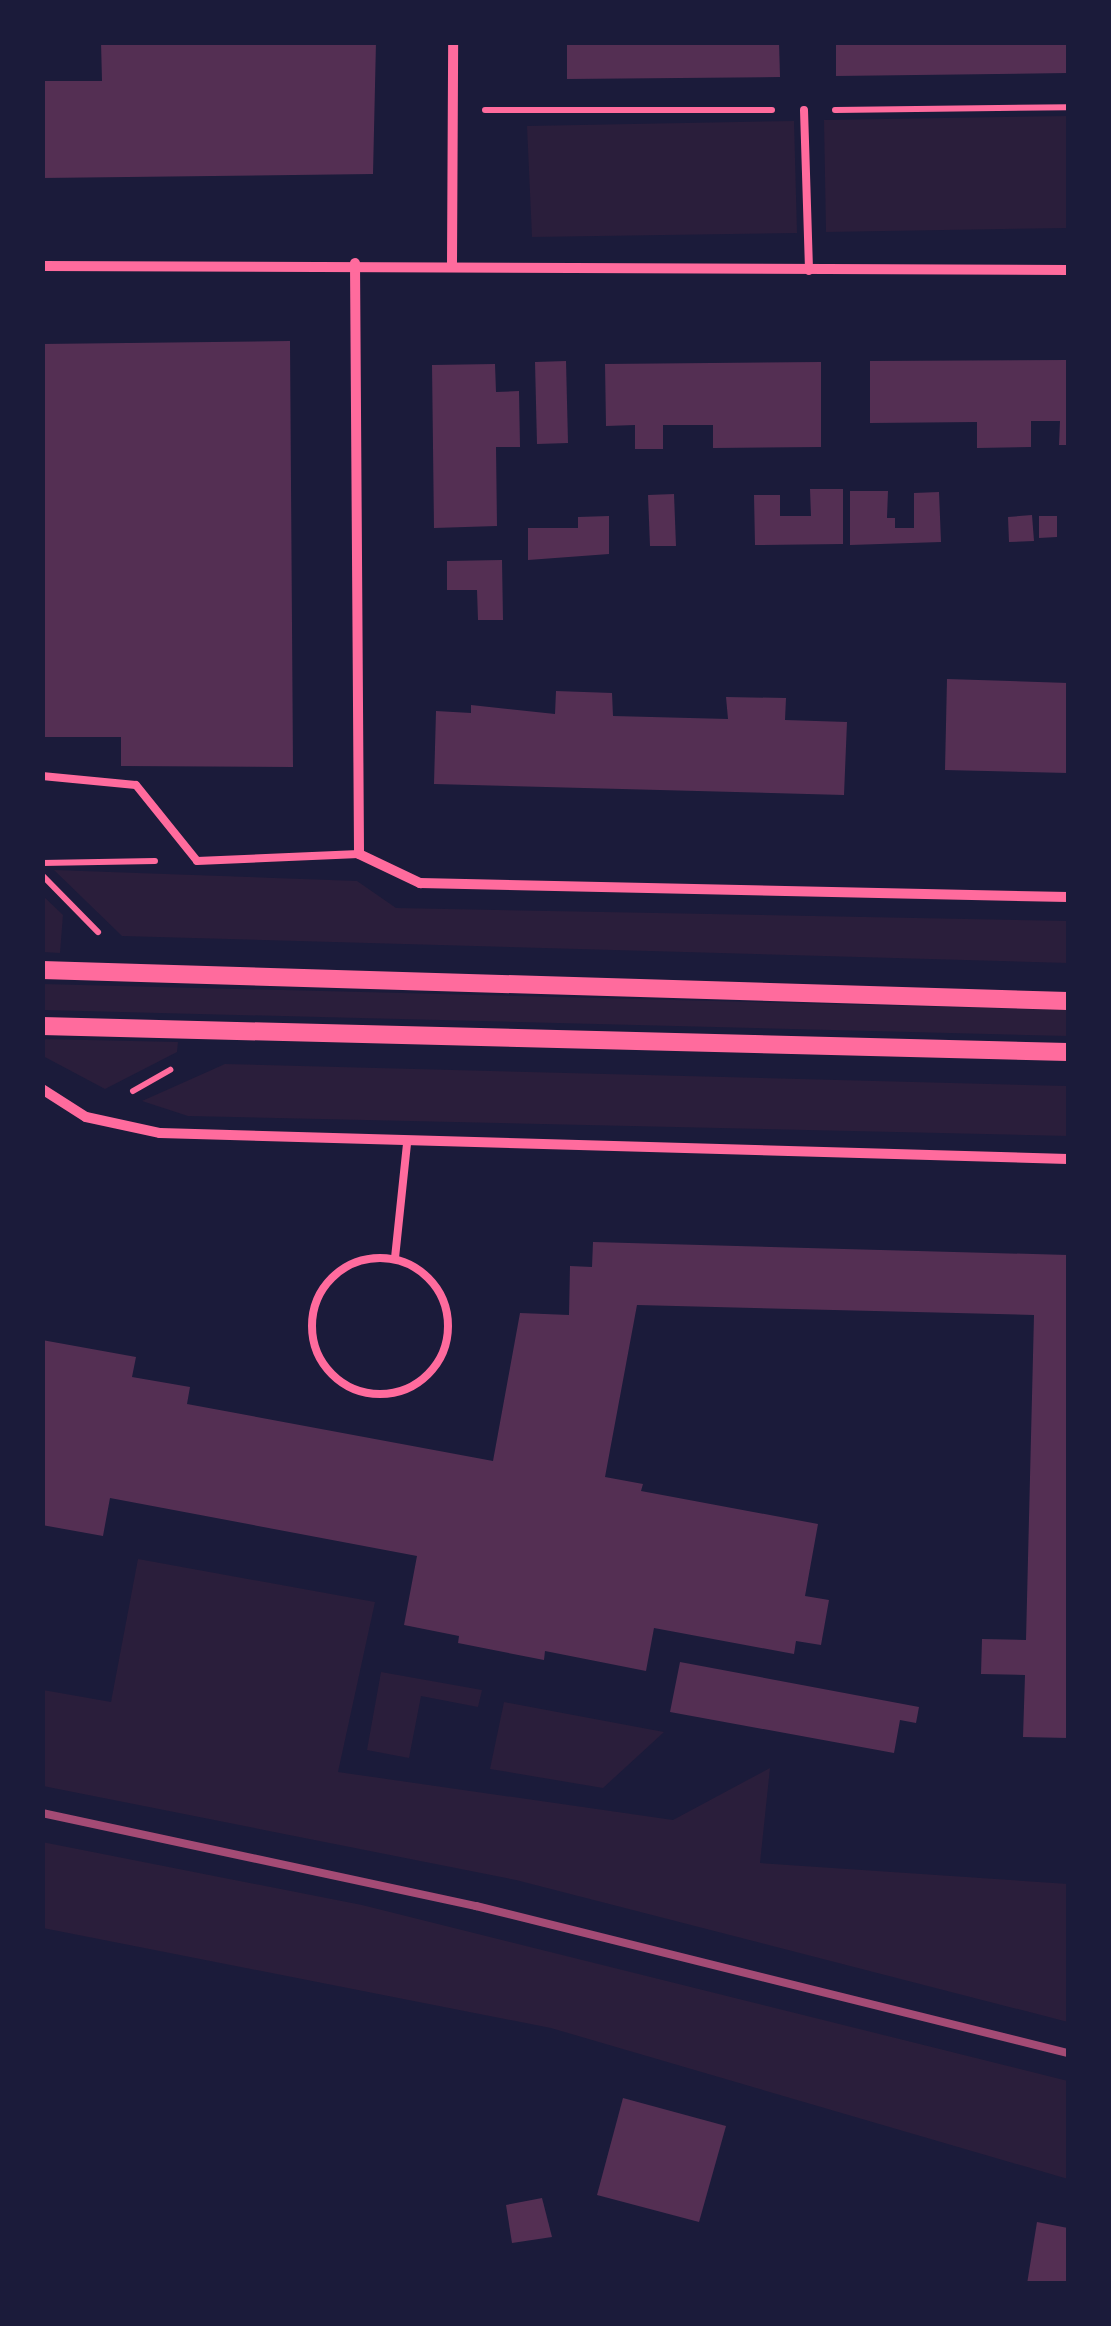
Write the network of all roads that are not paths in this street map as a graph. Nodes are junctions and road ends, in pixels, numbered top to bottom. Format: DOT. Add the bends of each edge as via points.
graph roads {
  1 [pos="453,42"];
  2 [pos="804,110"];
  3 [pos="452,262"];
  4 [pos="355,263"];
  5 [pos="42,266"];
  6 [pos="1068,270"];
  7 [pos="809,274"];
  8 [pos="42,776"];
  9 [pos="360,854"];
  10 [pos="1068,897"];
  11 [pos="42,970"];
  12 [pos="1068,1002"];
  13 [pos="42,1026"];
  14 [pos="1068,1052"];
  15 [pos="42,1089"];
  16 [pos="407,1144"];
  17 [pos="1068,1159"];
  18 [pos="395,1258"];
  1 -- 3 [label="street"];
  2 -- 7 [label="lane"];
  3 -- 4 [label="street"];
  3 -- 7 [label="street"];
  4 -- 5 [label="street"];
  4 -- 9 [label="street"];
  6 -- 7 [label="street"];
  8 -- 9 [label="lane" via="136,786 196,861"];
  9 -- 10 [label="street" via="420,883"];
  11 -- 12 [label="street"];
  13 -- 14 [label="street"];
  15 -- 16 [label="street" via="86,1117 160,1133"];
  16 -- 17 [label="street"];
  16 -- 18 [label="lane"];
  18 -- 18 [label="lane" via="419,1268 444,1297 447,1349 406,1392 370,1396 330,1376 312,1338 318,1294 360,1260"];
}
